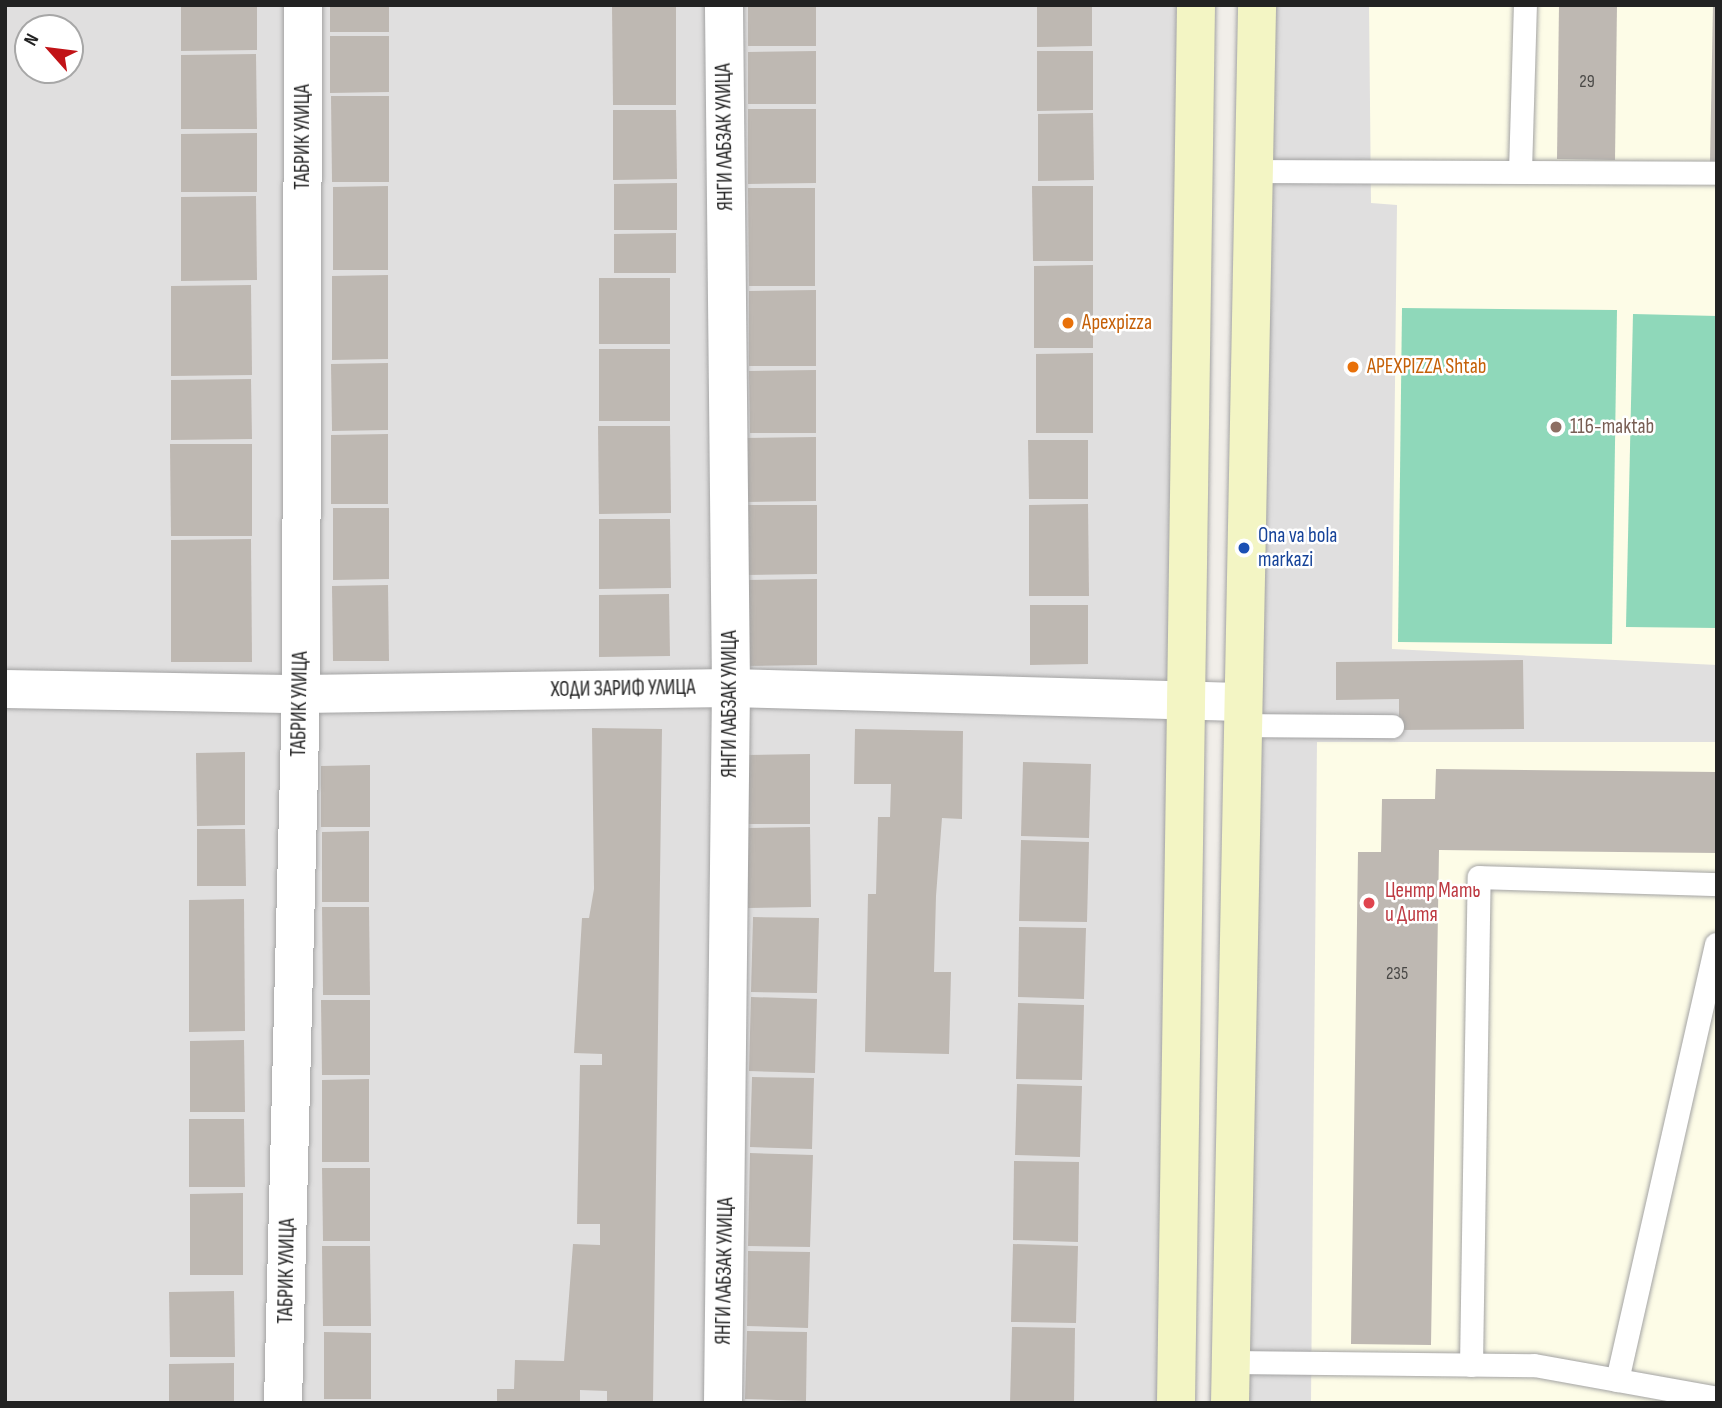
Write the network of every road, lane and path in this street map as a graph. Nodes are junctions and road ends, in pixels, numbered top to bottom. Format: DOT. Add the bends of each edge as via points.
graph roads {
  1 [pos="303,5"];
  2 [pos="724,5"];
  3 [pos="1196,5"];
  4 [pos="1257,5"];
  5 [pos="1525,5"];
  6 [pos="1520,171"];
  7 [pos="1254,172"];
  8 [pos="1717,173"];
  9 [pos="731,688"];
  10 [pos="5,689"];
  11 [pos="301,694"];
  12 [pos="1186,702"];
  13 [pos="1241,713"];
  14 [pos="1392,726"];
  15 [pos="1717,884"];
  16 [pos="1716,944"];
  17 [pos="1231,1362"];
  18 [pos="1471,1365"];
  19 [pos="1617,1380"];
  20 [pos="1717,1398"];
  21 [pos="283,1403"];
  22 [pos="723,1403"];
  23 [pos="1176,1403"];
  24 [pos="1230,1403"];
  1 -- 11 [label="street, ТАБРИК УЛИЦА"];
  2 -- 9 [label="street, ЯНГИ ЛАБЗАК УЛИЦА"];
  3 -- 12 [label="main road"];
  4 -- 7 [label="main road"];
  5 -- 6 [label="lane"];
  6 -- 7 [label="lane"];
  6 -- 8 [label="lane"];
  7 -- 13 [label="main road"];
  9 -- 11 [label="street, ХОДИ ЗАРИФ УЛИЦА"];
  9 -- 12 [label="street, ХОДИ ЗАРИФ УЛИЦА"];
  9 -- 22 [label="street, ЯНГИ ЛАБЗАК УЛИЦА"];
  10 -- 11 [label="street, ХОДИ ЗАРИФ УЛИЦА"];
  11 -- 21 [label="street, ТАБРИК УЛИЦА"];
  12 -- 13 [label="street, ХОДИ ЗАРИФ УЛИЦА"];
  12 -- 23 [label="main road"];
  13 -- 14 [label="lane"];
  13 -- 17 [label="main road"];
  15 -- 18 [label="lane" via="1479,877"];
  16 -- 19 [label="lane"];
  17 -- 18 [label="lane"];
  17 -- 24 [label="main road"];
  18 -- 19 [label="lane" via="1534,1365"];
  19 -- 20 [label="lane"];
}
